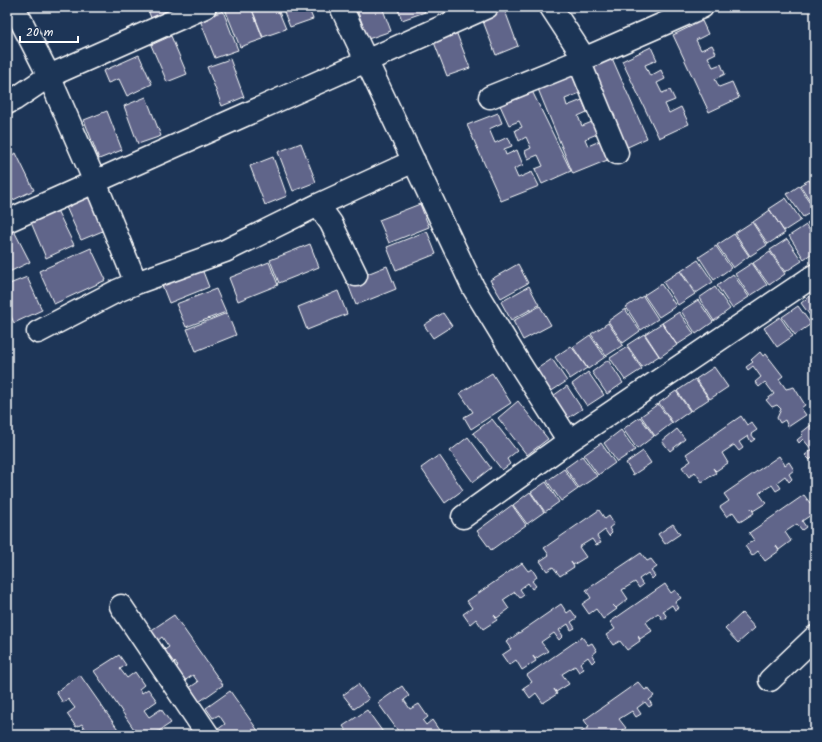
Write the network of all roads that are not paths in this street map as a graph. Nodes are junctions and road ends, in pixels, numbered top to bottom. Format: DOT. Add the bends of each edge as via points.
graph roads {
  1 [pos="14,7"];
  2 [pos="205,7"];
  3 [pos="341,7"];
  4 [pos="487,7"];
  5 [pos="551,7"];
  6 [pos="702,7"];
  7 [pos="366,61"];
  8 [pos="579,61"];
  9 [pos="49,76"];
  10 [pos="490,97"];
  11 [pos="7,103"];
  12 [pos="617,153"];
  13 [pos="414,161"];
  14 [pos="95,182"];
  15 [pos="318,205"];
  16 [pos="7,221"];
  17 [pos="356,275"];
  18 [pos="815,275"];
  19 [pos="136,283"];
  20 [pos="38,332"];
  21 [pos="569,441"];
  22 [pos="463,517"];
  23 [pos="120,606"];
  24 [pos="815,637"];
  25 [pos="770,680"];
  26 [pos="208,735"];
  1 -- 9 [label="street"];
  2 -- 9 [label="street"];
  3 -- 7 [label="street"];
  4 -- 7 [label="street"];
  5 -- 8 [label="street" via="581,53"];
  6 -- 8 [label="street"];
  7 -- 13 [label="street"];
  7 -- 14 [label="street"];
  8 -- 10 [label="street"];
  8 -- 12 [label="street"];
  9 -- 11 [label="street"];
  9 -- 14 [label="street"];
  13 -- 15 [label="street"];
  13 -- 21 [label="street" via="474,287"];
  14 -- 16 [label="street"];
  14 -- 19 [label="street"];
  15 -- 17 [label="street" via="331,223"];
  15 -- 19 [label="street" via="225,251"];
  18 -- 21 [label="street"];
  19 -- 20 [label="street"];
  21 -- 22 [label="street"];
  23 -- 26 [label="street"];
  24 -- 25 [label="street"];
}
